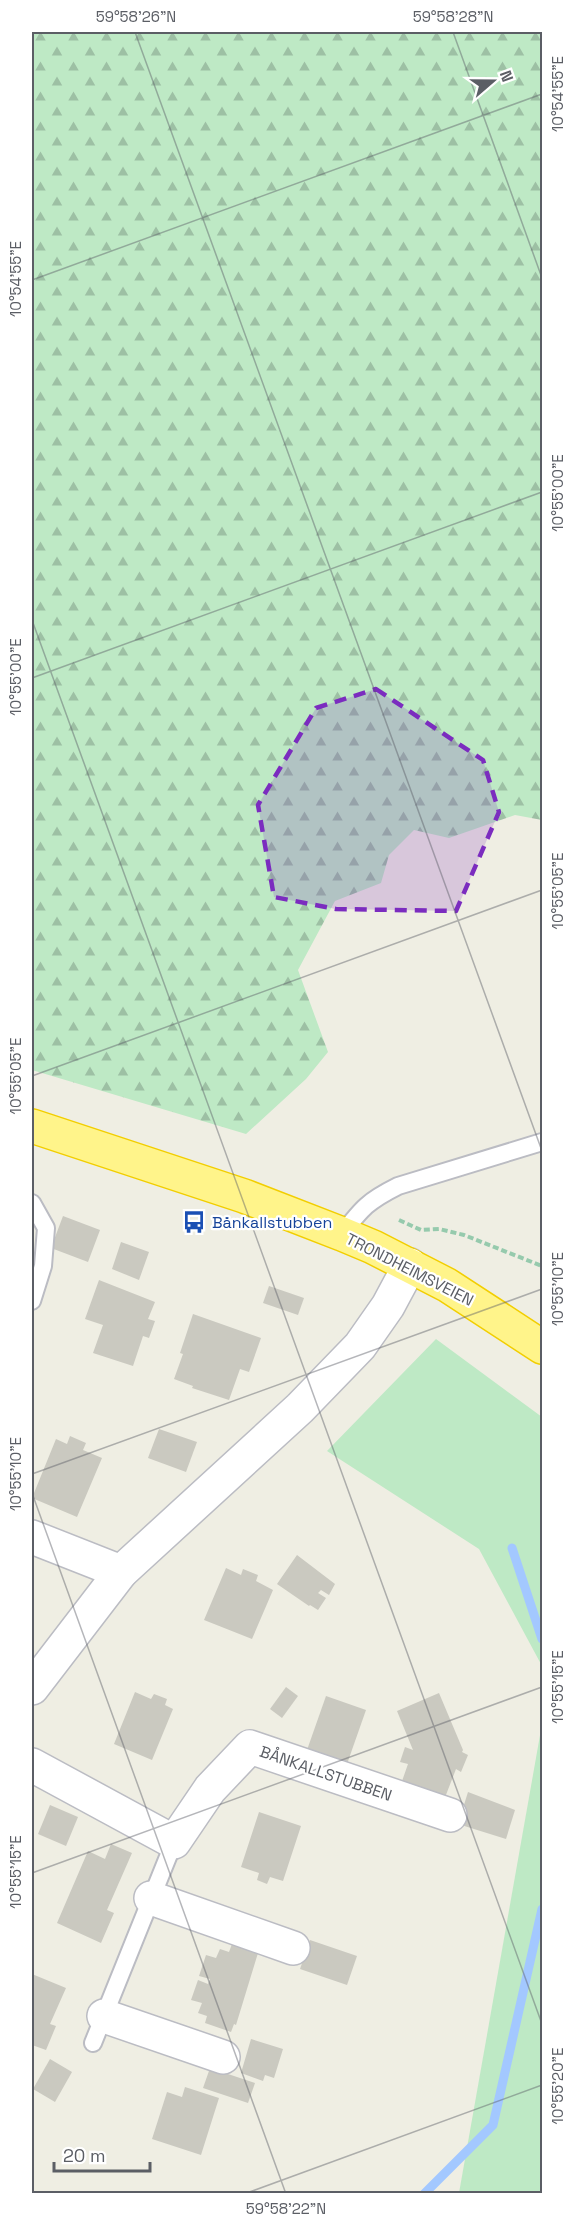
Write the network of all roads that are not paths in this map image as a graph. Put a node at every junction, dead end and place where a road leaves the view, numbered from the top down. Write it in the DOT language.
graph roads {
  1 [pos="32,1126"];
  2 [pos="543,1142"];
  3 [pos="32,1203"];
  4 [pos="342,1234"];
  5 [pos="410,1265"];
  6 [pos="32,1301"];
  7 [pos="543,1347"];
  8 [pos="32,1537"];
  9 [pos="122,1572"];
  10 [pos="32,1688"];
  11 [pos="32,1765"];
  12 [pos="450,1815"];
  13 [pos="174,1842"];
  14 [pos="152,1898"];
  15 [pos="293,1948"];
  16 [pos="98,2030"];
  17 [pos="223,2057"];
  1 -- 4 [label="highway, TRONDHEIMSVEIEN"];
  2 -- 4 [label="lane"];
  3 -- 6 [label="lane"];
  4 -- 5 [label="highway, TRONDHEIMSVEIEN"];
  5 -- 7 [label="highway, TRONDHEIMSVEIEN"];
  5 -- 9 [label="street"];
  8 -- 9 [label="street"];
  9 -- 10 [label="street"];
  11 -- 13 [label="street"];
  12 -- 13 [label="street, BÅNKALLSTUBBEN"];
  13 -- 14 [label="lane, BÅNKALLSTUBBEN"];
  14 -- 15 [label="street"];
  14 -- 16 [label="lane, BÅNKALLSTUBBEN"];
  16 -- 17 [label="street, BÅNKALLSTUBBEN"];
}
